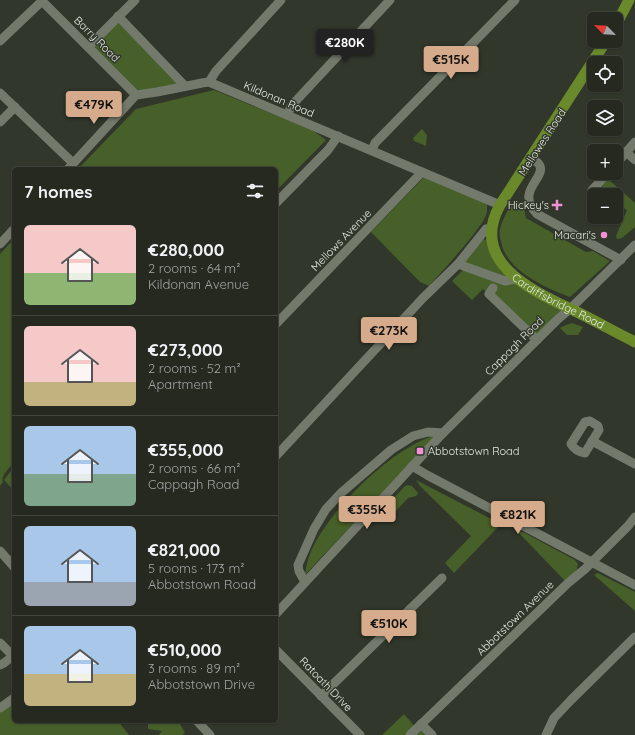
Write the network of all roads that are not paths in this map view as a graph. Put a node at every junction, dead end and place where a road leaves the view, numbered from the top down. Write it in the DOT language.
graph roads {
  1 [pos="41,0"];
  2 [pos="135,0"];
  3 [pos="281,0"];
  4 [pos="390,0"];
  5 [pos="515,0"];
  6 [pos="628,0"];
  7 [pos="622,12"];
  8 [pos="118,16"];
  9 [pos="0,41"];
  10 [pos="88,47"];
  11 [pos="602,48"];
  12 [pos="209,82"];
  13 [pos="185,86"];
  14 [pos="0,93"];
  15 [pos="136,96"];
  16 [pos="15,107"];
  17 [pos="287,115"];
  18 [pos="0,122"];
  19 [pos="338,136"];
  20 [pos="635,142"];
  21 [pos="372,150"];
  22 [pos="626,152"];
  23 [pos="623,156"];
  24 [pos="532,157"];
  25 [pos="635,160"];
  26 [pos="71,166"];
  27 [pos="422,172"];
  28 [pos="601,180"];
  29 [pos="594,188"];
  30 [pos="278,201"];
  31 [pos="500,204"];
  32 [pos="492,228"];
  33 [pos="12,231"];
  34 [pos="0,244"];
  35 [pos="635,245"];
  36 [pos="494,247"];
  37 [pos="621,260"];
  38 [pos="458,264"];
  39 [pos="516,279"];
  40 [pos="493,288"];
  41 [pos="570,309"];
  42 [pos="278,322"];
  43 [pos="537,340"];
  44 [pos="635,342"];
  45 [pos="443,433"];
  46 [pos="592,441"];
  47 [pos="278,454"];
  48 [pos="635,464"];
  49 [pos="412,466"];
  50 [pos="635,517"];
  51 [pos="0,551"];
  52 [pos="591,562"];
  53 [pos="12,565"];
  54 [pos="442,578"];
  55 [pos="306,582"];
  56 [pos="635,585"];
  57 [pos="278,612"];
  58 [pos="635,637"];
  59 [pos="0,643"];
  60 [pos="12,652"];
  61 [pos="278,652"];
  62 [pos="12,654"];
  63 [pos="0,664"];
  64 [pos="321,696"];
  65 [pos="12,699"];
  66 [pos="0,708"];
  67 [pos="199,723"];
  68 [pos="421,724"];
  69 [pos="210,735"];
  70 [pos="360,735"];
  71 [pos="410,735"];
  72 [pos="432,735"];
  73 [pos="546,735"];
  1 -- 9 [label="street"];
  1 -- 10 [label="street, Barry Road"];
  2 -- 8 [label="street"];
  3 -- 12 [label="street"];
  4 -- 17 [label="street"];
  5 -- 21 [label="street"];
  6 -- 7 [label="main road"];
  8 -- 10 [label="street"];
  8 -- 13 [label="street"];
  10 -- 15 [label="street, Barry Road"];
  11 -- 24 [label="main road, Mellowes Road"];
  12 -- 13 [label="street"];
  12 -- 17 [label="street, Kildonan Road"];
  13 -- 15 [label="street"];
  14 -- 16 [label="street"];
  15 -- 26 [label="street"];
  16 -- 18 [label="street"];
  16 -- 26 [label="street"];
  17 -- 19 [label="street, Kildonan Road"];
  19 -- 21 [label="street, Kildonan Road"];
  19 -- 30 [label="street"];
  20 -- 22 [label="street"];
  21 -- 27 [label="street, Kildonan Road"];
  22 -- 23 [label="street"];
  22 -- 25 [label="street"];
  24 -- 31 [label="main road, Mellowes Road"];
  24 -- 37 [label="street"];
  27 -- 31 [label="street, Kildonan Road"];
  27 -- 42 [label="street, Mellows Avenue"];
  28 -- 29 [label="street"];
  31 -- 32 [label="main road, Mellowes Road"];
  32 -- 36 [label="main road, Mellowes Road"];
  32 -- 38 [label="street"];
  33 -- 34 [label="street"];
  35 -- 37 [label="street, Cappagh Road"];
  36 -- 39 [label="main road, Cardiffsbridge Road"];
  37 -- 41 [label="street, Cappagh Road"];
  38 -- 39 [label="street"];
  38 -- 47 [label="street"];
  39 -- 41 [label="main road, Cardiffsbridge Road"];
  40 -- 43 [label="street"];
  41 -- 43 [label="street, Cappagh Road"];
  41 -- 44 [label="main road, Cardiffsbridge Road"];
  43 -- 45 [label="street, Cappagh Road"];
  45 -- 49 [label="street, Cappagh Road"];
  45 -- 55 [label="street"];
  46 -- 48 [label="street"];
  49 -- 52 [label="street"];
  49 -- 55 [label="street, Cappagh Road"];
  50 -- 52 [label="street, Abbotstown Avenue"];
  51 -- 53 [label="street"];
  52 -- 56 [label="street"];
  52 -- 68 [label="street, Abbotstown Avenue"];
  54 -- 64 [label="street"];
  55 -- 57 [label="street, Cappagh Road"];
  58 -- 73 [label="street"];
  59 -- 60 [label="street"];
  61 -- 64 [label="street, Ratoath Drive"];
  62 -- 63 [label="street"];
  64 -- 70 [label="street, Ratoath Drive"];
  65 -- 66 [label="street"];
  67 -- 69 [label="street"];
  68 -- 71 [label="street, Abbotstown Avenue"];
  68 -- 72 [label="street"];
}
